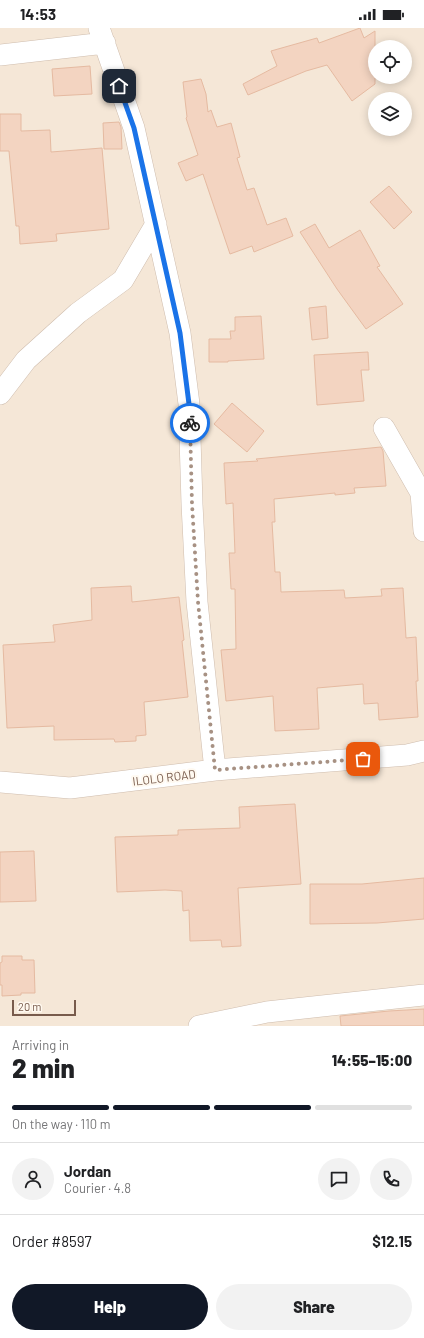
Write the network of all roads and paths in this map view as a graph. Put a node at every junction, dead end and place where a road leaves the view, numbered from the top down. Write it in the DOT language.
graph roads {
  1 [pos="102,36"];
  2 [pos="0,55"];
  3 [pos="156,224"];
  4 [pos="0,394"];
  5 [pos="384,428"];
  6 [pos="424,531"];
  7 [pos="424,751"];
  8 [pos="215,770"];
  9 [pos="0,782"];
  10 [pos="424,995"];
  11 [pos="199,1026"];
  1 -- 2 [label="street"];
  1 -- 3 [label="street"];
  3 -- 4 [label="street"];
  3 -- 8 [label="street"];
  5 -- 6 [label="street"];
  7 -- 8 [label="street, ILOLO ROAD"];
  8 -- 9 [label="street, ILOLO ROAD"];
  10 -- 11 [label="street"];
}
